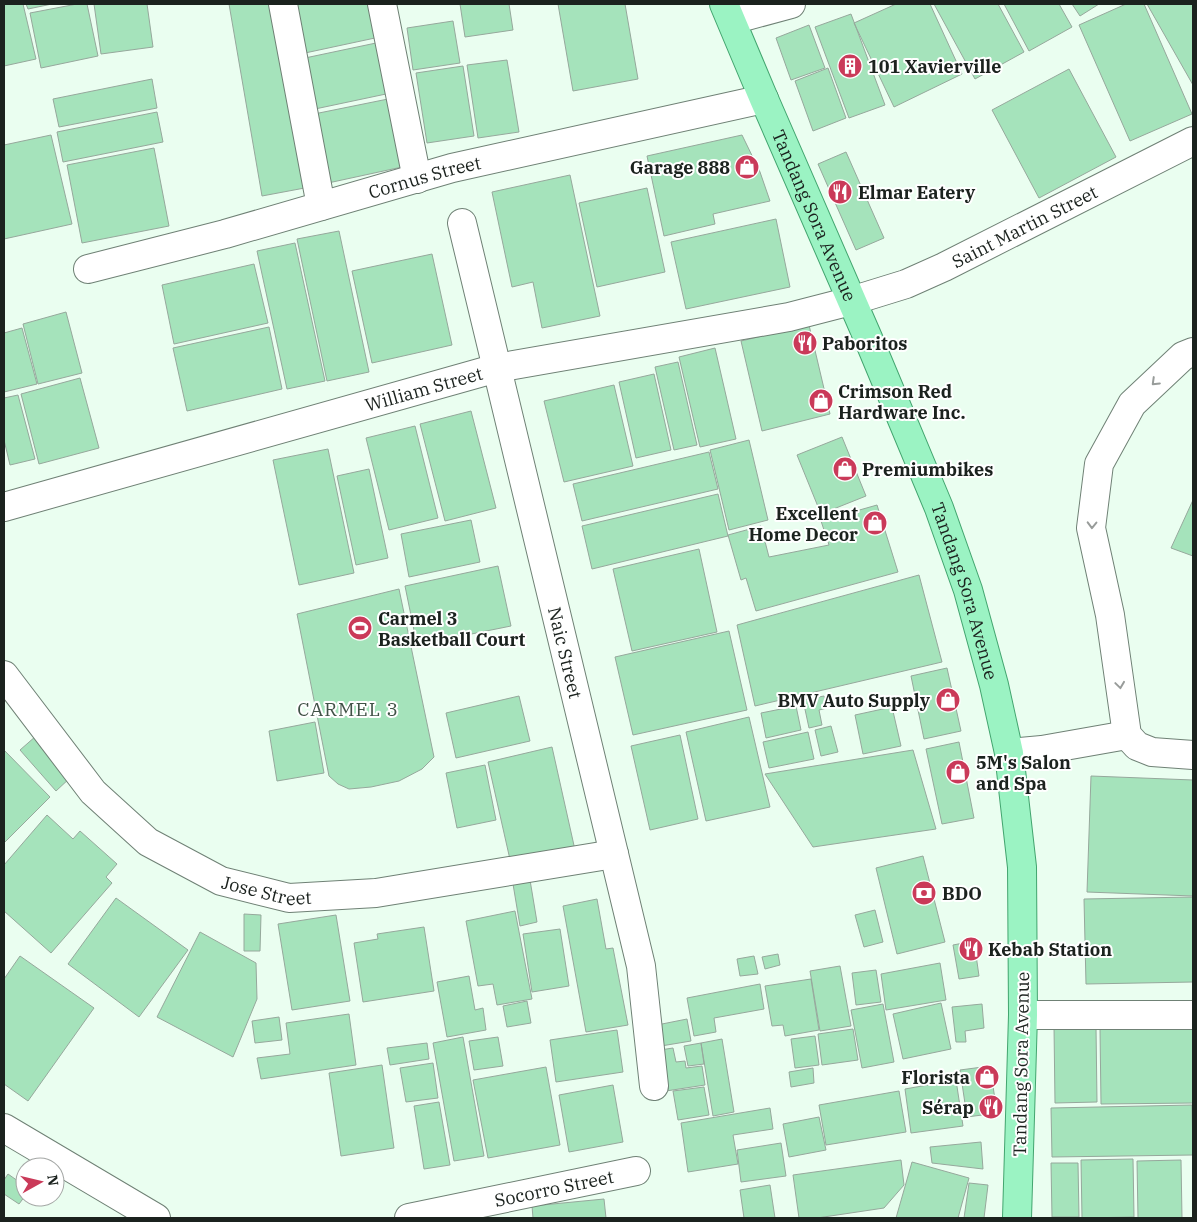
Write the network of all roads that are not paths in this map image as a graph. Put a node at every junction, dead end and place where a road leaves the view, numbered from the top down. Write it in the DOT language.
graph roads {
  1 [pos="283,4"];
  2 [pos="382,4"];
  3 [pos="791,4"];
  4 [pos="728,12"];
  5 [pos="764,100"];
  6 [pos="1193,141"];
  7 [pos="416,179"];
  8 [pos="321,206"];
  9 [pos="462,223"];
  10 [pos="88,269"];
  11 [pos="852,301"];
  12 [pos="1193,352"];
  13 [pos="496,368"];
  14 [pos="4,507"];
  15 [pos="4,675"];
  16 [pos="1127,736"];
  17 [pos="1009,753"];
  18 [pos="1193,755"];
  19 [pos="614,854"];
  20 [pos="1193,1014"];
  21 [pos="1023,1015"];
  22 [pos="654,1086"];
  23 [pos="4,1128"];
  24 [pos="636,1171"];
  25 [pos="441,1215"];
  26 [pos="156,1218"];
  27 [pos="409,1218"];
  28 [pos="1017,1218"];
  1 -- 8 [label="street"];
  2 -- 7 [label="street"];
  3 -- 4 [label="street"];
  4 -- 5 [label="main road, Tandang Sora Avenue"];
  5 -- 7 [label="street, Cornus Street"];
  5 -- 11 [label="main road, Tandang Sora Avenue"];
  6 -- 11 [label="street, Saint Martin Street"];
  7 -- 8 [label="street, Cornus Street"];
  8 -- 10 [label="street, Cornus Street"];
  9 -- 13 [label="street, Naic Street"];
  11 -- 13 [label="street, William Street"];
  11 -- 17 [label="main road, Tandang Sora Avenue"];
  12 -- 16 [label="street, one-way"];
  13 -- 14 [label="street, William Street"];
  13 -- 19 [label="street, Naic Street"];
  15 -- 19 [label="street, Jose Street"];
  16 -- 17 [label="street"];
  16 -- 18 [label="street"];
  17 -- 21 [label="main road, Tandang Sora Avenue"];
  19 -- 22 [label="street, Naic Street"];
  20 -- 21 [label="street"];
  21 -- 28 [label="main road, Tandang Sora Avenue"];
  23 -- 26 [label="street"];
  24 -- 25 [label="street, Socorro Street"];
  25 -- 27 [label="street, Socorro Street"];
}
